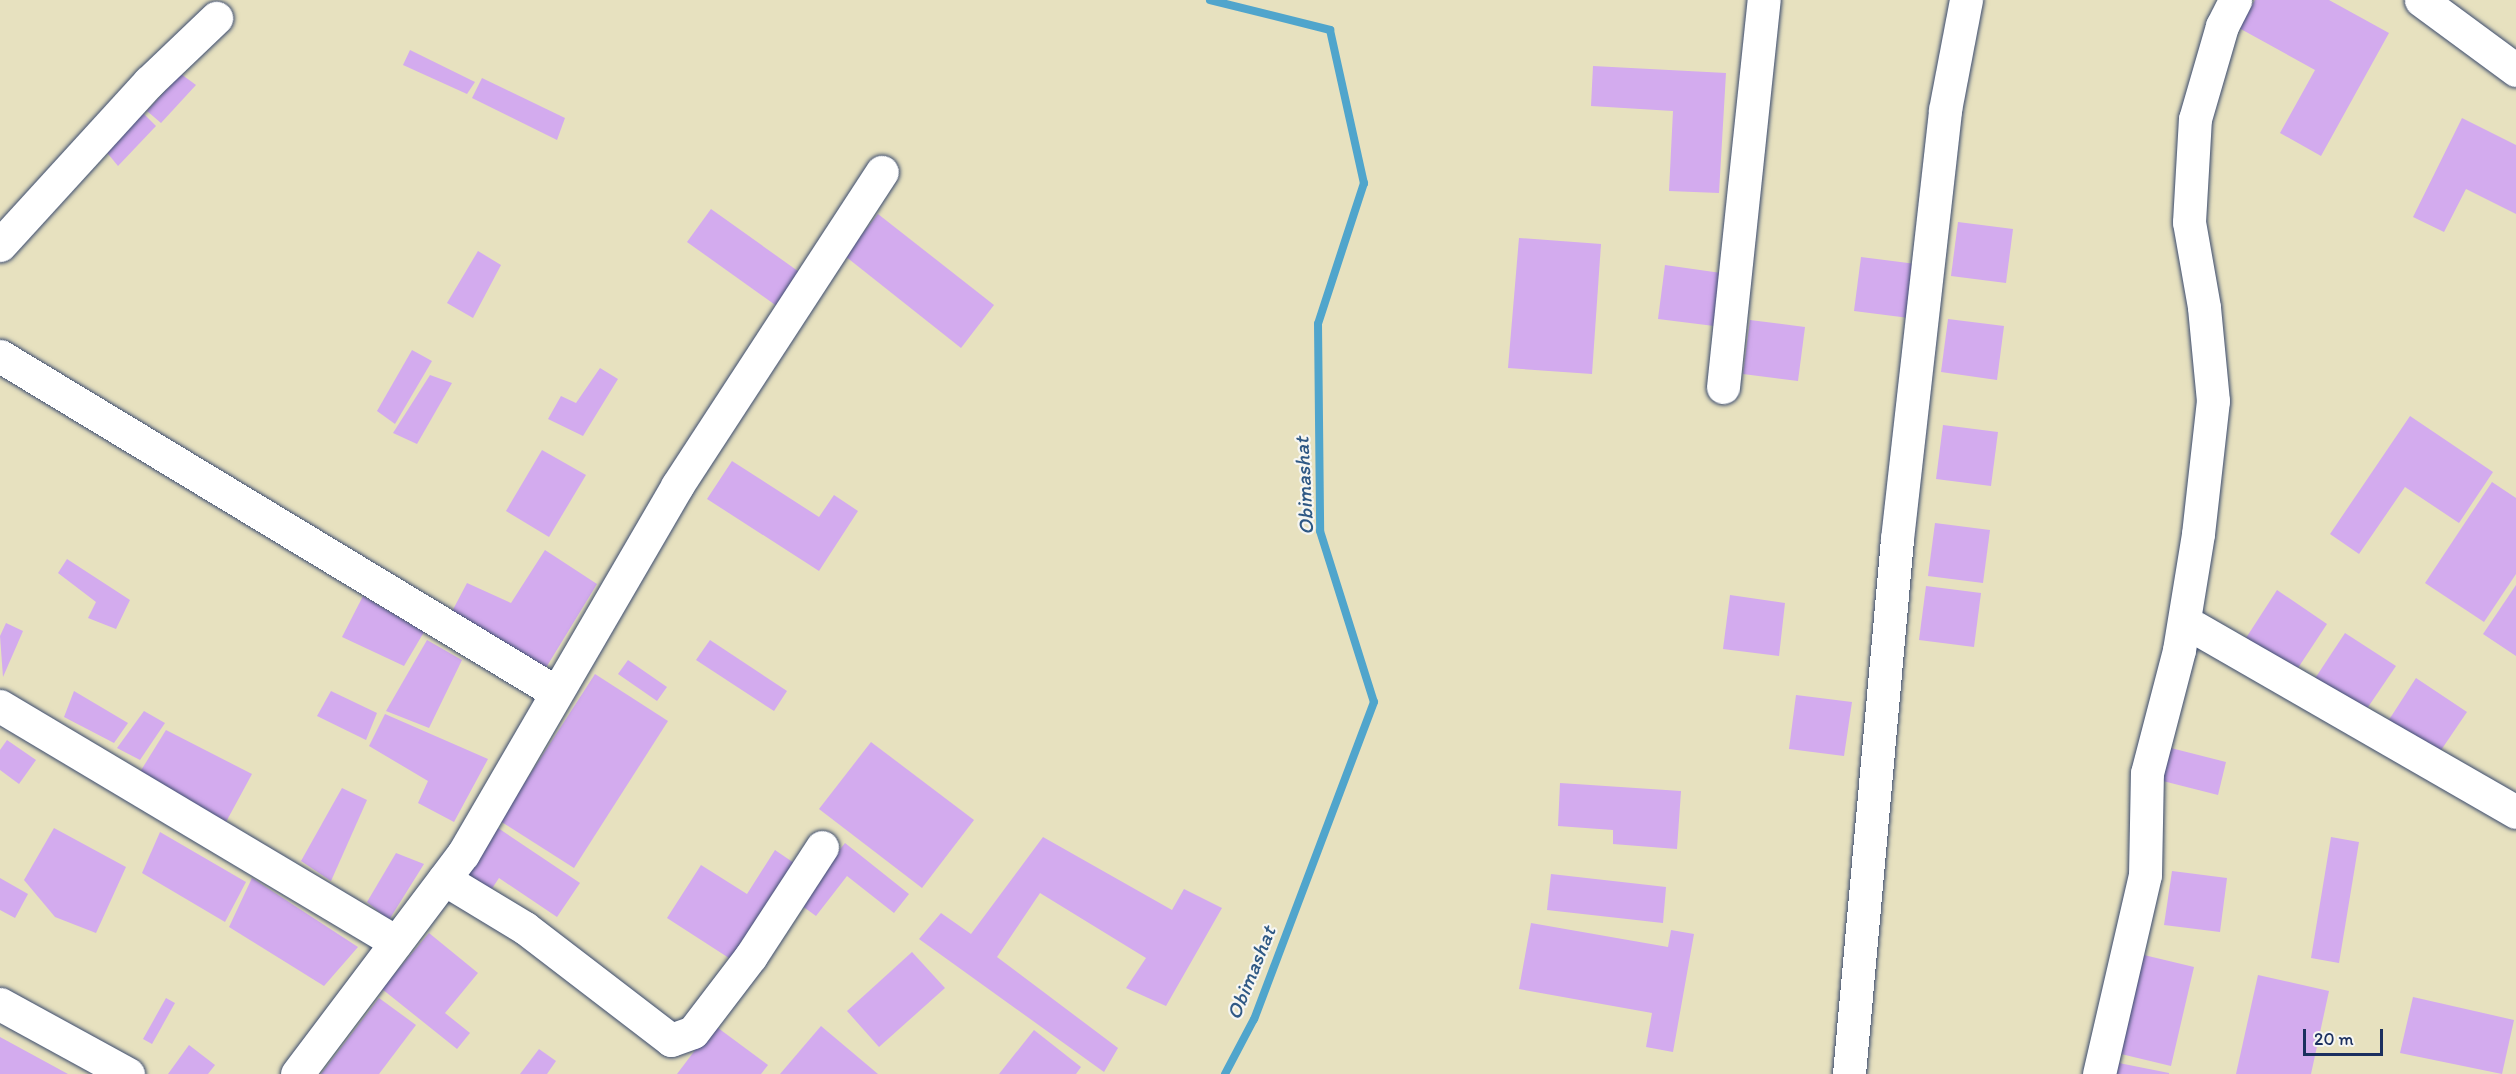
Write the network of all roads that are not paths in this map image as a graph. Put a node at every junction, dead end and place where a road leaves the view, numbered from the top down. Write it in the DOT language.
graph roads {
  1 [pos="1764,0"];
  2 [pos="1966,0"];
  3 [pos="2235,0"];
  4 [pos="2421,0"];
  5 [pos="216,18"];
  6 [pos="2516,70"];
  7 [pos="882,172"];
  8 [pos="0,245"];
  9 [pos="0,356"];
  10 [pos="1723,387"];
  11 [pos="2196,628"];
  12 [pos="555,691"];
  13 [pos="0,706"];
  14 [pos="2516,812"];
  15 [pos="822,847"];
  16 [pos="444,879"];
  17 [pos="396,942"];
  18 [pos="0,1004"];
  19 [pos="128,1074"];
  20 [pos="297,1074"];
  21 [pos="1849,1074"];
  22 [pos="2098,1074"];
  1 -- 10 [label="street"];
  2 -- 21 [label="street"];
  3 -- 22 [label="street"];
  4 -- 6 [label="street"];
  5 -- 8 [label="street"];
  7 -- 12 [label="street"];
  9 -- 12 [label="street"];
  11 -- 14 [label="street"];
  12 -- 16 [label="street"];
  13 -- 17 [label="street"];
  15 -- 16 [label="street"];
  16 -- 17 [label="street"];
  17 -- 20 [label="street"];
  18 -- 19 [label="street"];
}
